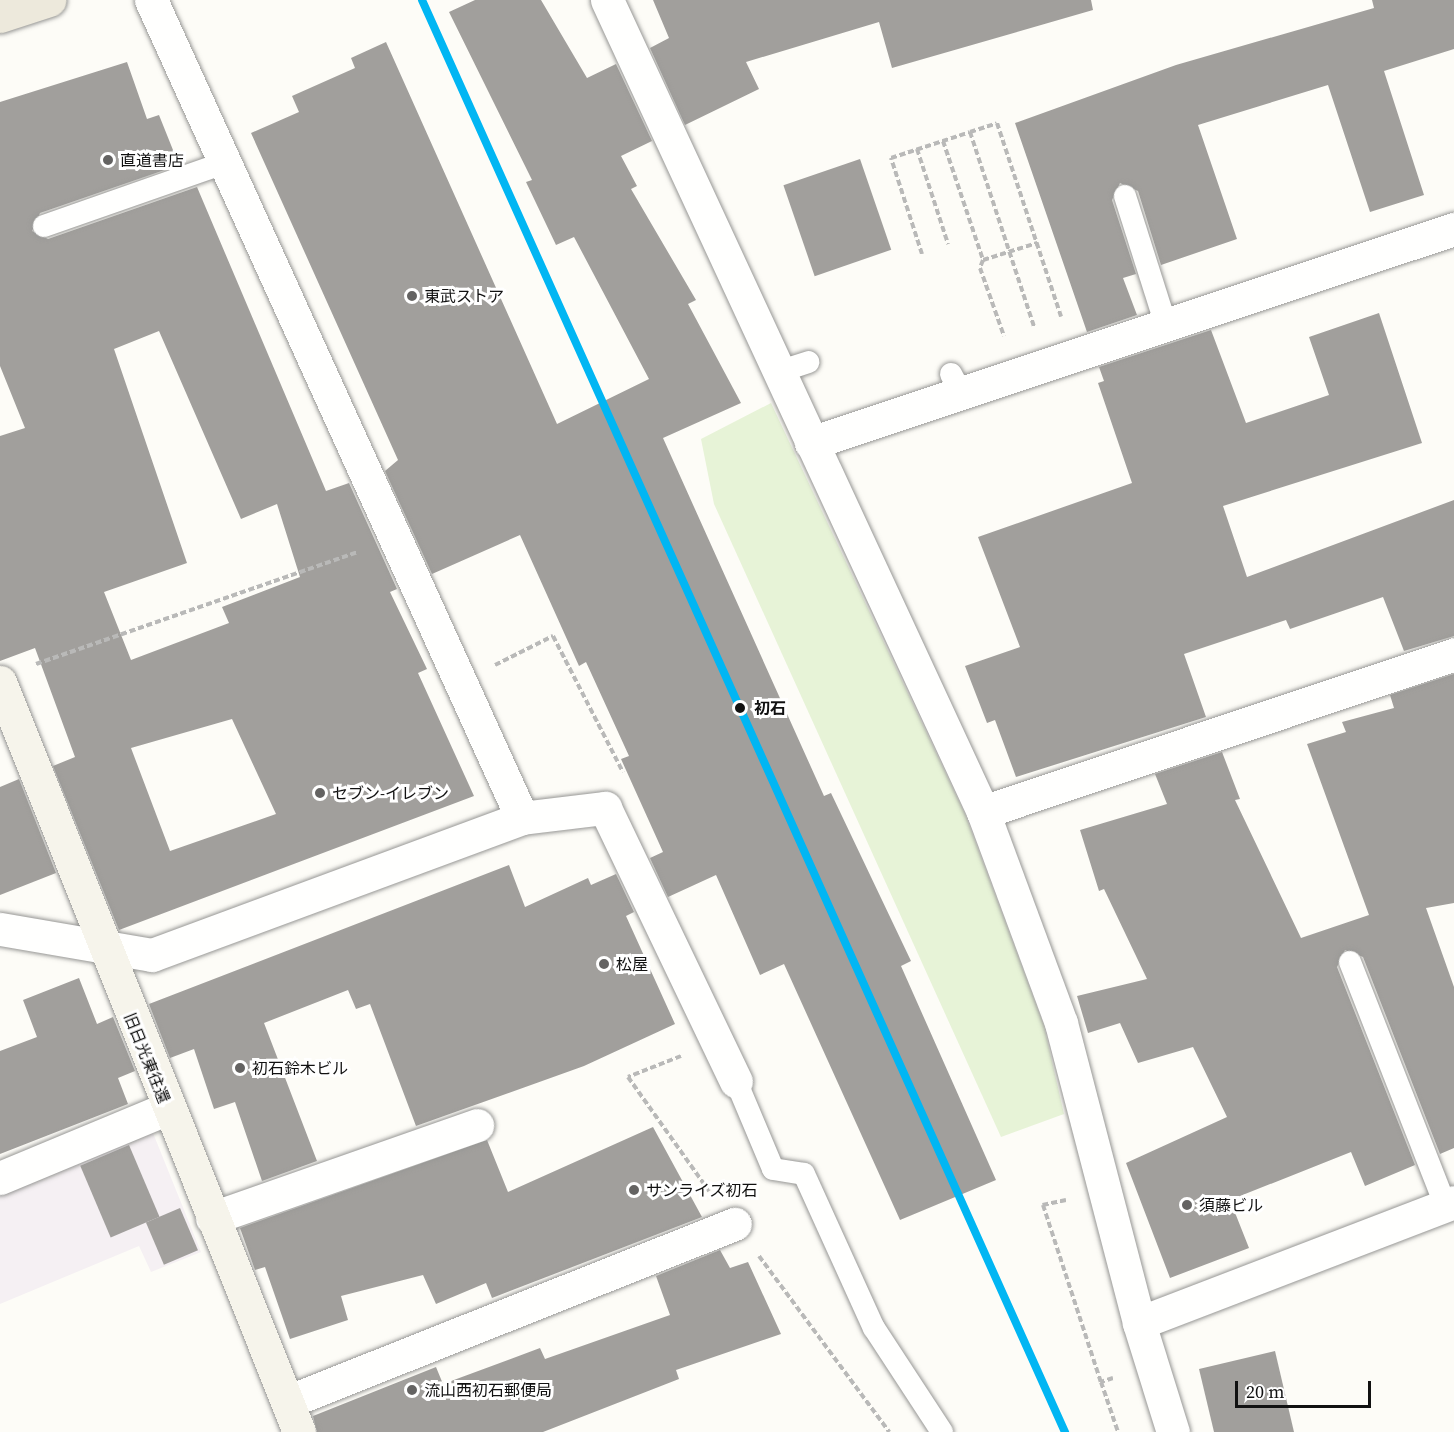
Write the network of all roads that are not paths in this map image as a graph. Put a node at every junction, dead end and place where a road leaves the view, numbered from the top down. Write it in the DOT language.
graph roads {
  1 [pos="50,0"];
  2 [pos="151,0"];
  3 [pos="608,0"];
  4 [pos="2,10"];
  5 [pos="227,162"];
  6 [pos="1125,196"];
  7 [pos="44,226"];
  8 [pos="1454,229"];
  9 [pos="1165,322"];
  10 [pos="811,443"];
  11 [pos="1454,654"];
  12 [pos="0,682"];
  13 [pos="982,812"];
  14 [pos="522,818"];
  15 [pos="0,929"];
  16 [pos="102,948"];
  17 [pos="1350,962"];
  18 [pos="736,1082"];
  19 [pos="168,1108"];
  20 [pos="477,1125"];
  21 [pos="0,1178"];
  22 [pos="1449,1204"];
  23 [pos="212,1218"];
  24 [pos="735,1224"];
  25 [pos="1139,1323"];
  26 [pos="287,1402"];
  27 [pos="299,1432"];
  28 [pos="942,1432"];
  29 [pos="1173,1432"];
  1 -- 4 [label="main road"];
  2 -- 5 [label="street"];
  3 -- 10 [label="street"];
  5 -- 7 [label="lane"];
  5 -- 14 [label="street"];
  6 -- 9 [label="lane"];
  8 -- 9 [label="street"];
  9 -- 10 [label="street"];
  10 -- 13 [label="street"];
  11 -- 13 [label="street"];
  12 -- 16 [label="street, 旧日光東往還"];
  13 -- 25 [label="street"];
  14 -- 16 [label="street"];
  14 -- 18 [label="street"];
  15 -- 16 [label="street"];
  16 -- 19 [label="street, 旧日光東往還"];
  17 -- 22 [label="lane"];
  18 -- 28 [label="lane"];
  19 -- 21 [label="street"];
  19 -- 23 [label="street, 旧日光東往還"];
  20 -- 23 [label="street"];
  22 -- 25 [label="street"];
  23 -- 26 [label="street, 旧日光東往還"];
  24 -- 26 [label="street"];
  25 -- 29 [label="street"];
  26 -- 27 [label="street, 旧日光東往還"];
}
